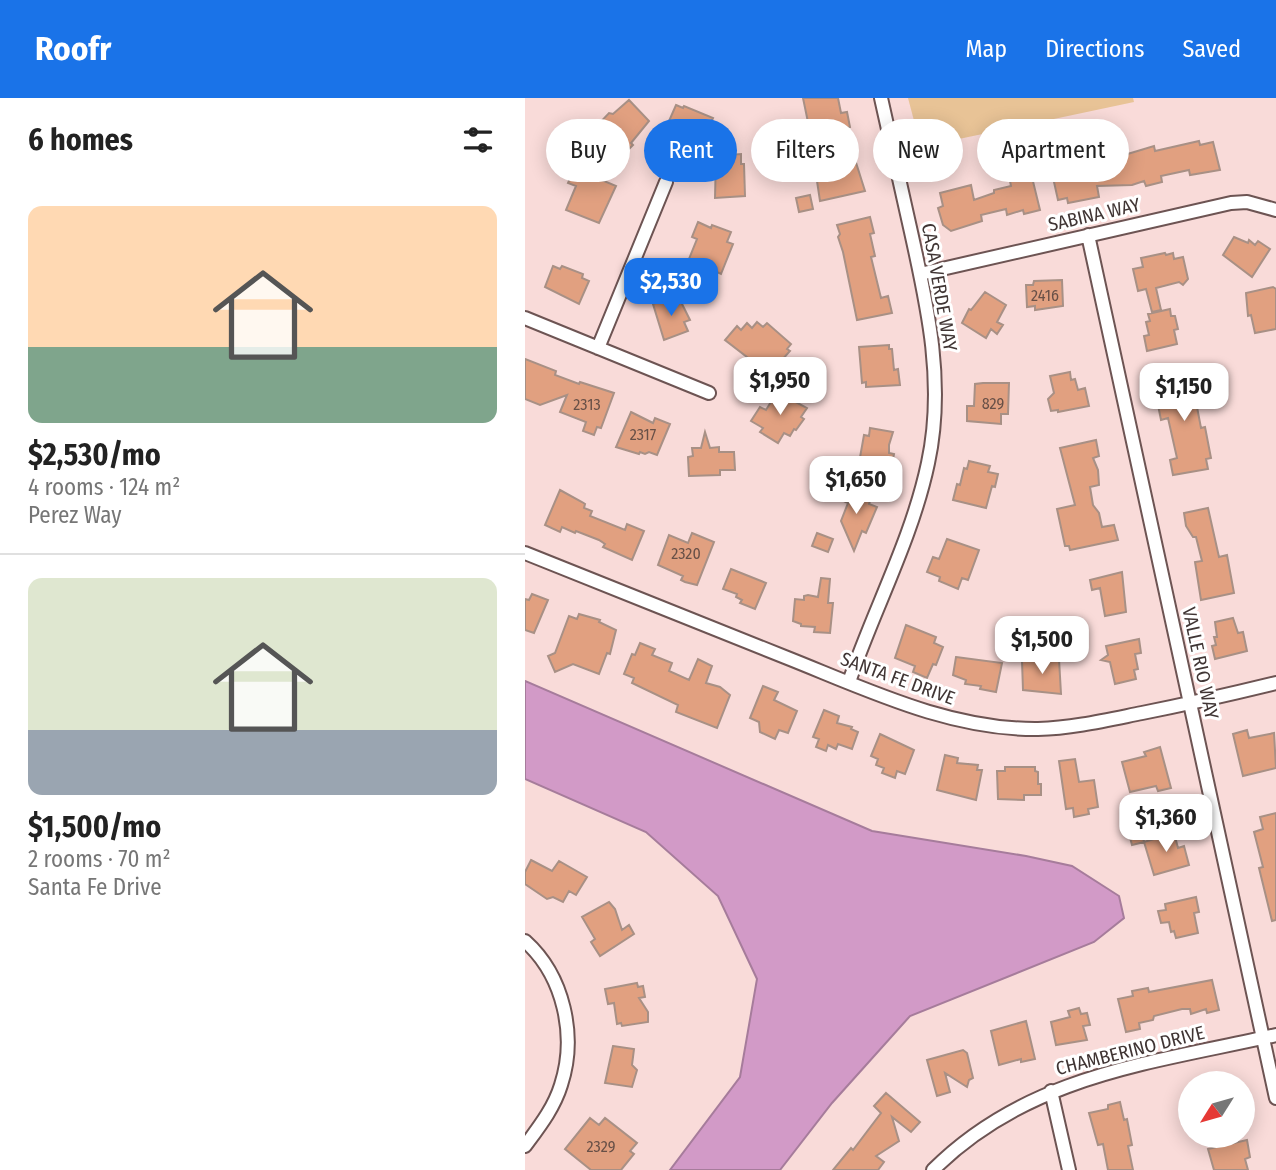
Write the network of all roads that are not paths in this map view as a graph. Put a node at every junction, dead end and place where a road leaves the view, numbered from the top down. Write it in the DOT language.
graph roads {
  1 [pos="881,98"];
  2 [pos="666,182"];
  3 [pos="1276,210"];
  4 [pos="1088,236"];
  5 [pos="920,274"];
  6 [pos="525,318"];
  7 [pos="598,348"];
  8 [pos="709,393"];
  9 [pos="525,553"];
  10 [pos="849,682"];
  11 [pos="1276,683"];
  12 [pos="1191,703"];
  13 [pos="525,941"];
  14 [pos="1269,1036"];
  15 [pos="1051,1091"];
  16 [pos="1276,1098"];
  17 [pos="525,1146"];
  18 [pos="933,1170"];
  19 [pos="1069,1170"];
  1 -- 5 [label="street, CASA VERDE WAY"];
  2 -- 7 [label="street"];
  3 -- 4 [label="street, SABINA WAY"];
  4 -- 5 [label="street, SABINA WAY"];
  4 -- 12 [label="street, VALLE RIO WAY"];
  5 -- 10 [label="street, CASA VERDE WAY"];
  6 -- 7 [label="street"];
  7 -- 8 [label="street"];
  9 -- 10 [label="street, SANTA FE DRIVE"];
  10 -- 12 [label="street, SANTA FE DRIVE"];
  11 -- 12 [label="street, SANTA FE DRIVE"];
  12 -- 14 [label="street, VALLE RIO WAY"];
  13 -- 17 [label="street"];
  14 -- 15 [label="street, CHAMBERINO DRIVE"];
  14 -- 16 [label="street, VALLE RIO WAY"];
  15 -- 18 [label="street, CHAMBERINO DRIVE"];
  15 -- 19 [label="street"];
}
